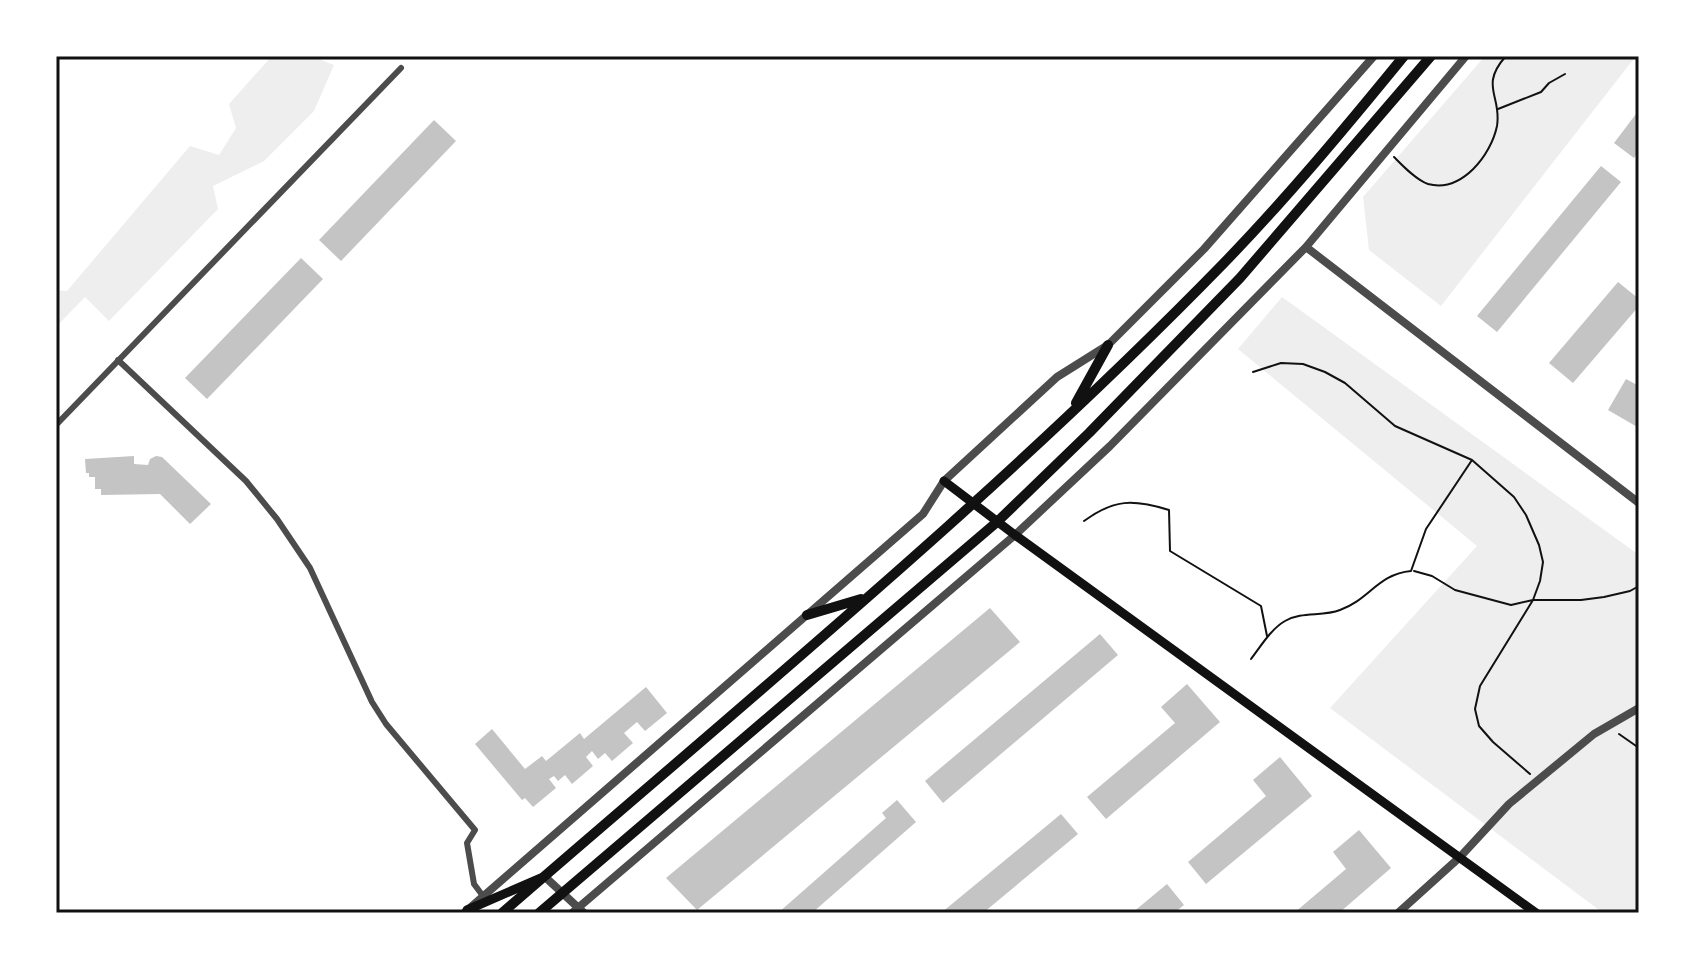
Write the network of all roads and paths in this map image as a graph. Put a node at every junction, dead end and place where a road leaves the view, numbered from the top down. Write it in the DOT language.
graph roads {
  1 [pos="1374,56"];
  2 [pos="1404,56"];
  3 [pos="1431,56"];
  4 [pos="1466,56"];
  5 [pos="1506,56"];
  6 [pos="401,68"];
  7 [pos="1565,74"];
  8 [pos="1497,110"];
  9 [pos="1387,151"];
  10 [pos="1306,247"];
  11 [pos="1108,345"];
  12 [pos="118,360"];
  13 [pos="1253,372"];
  14 [pos="1070,415"];
  15 [pos="56,425"];
  16 [pos="1472,460"];
  17 [pos="944,481"];
  18 [pos="1639,503"];
  19 [pos="974,504"];
  20 [pos="1084,521"];
  21 [pos="997,522"];
  22 [pos="1015,535"];
  23 [pos="1411,571"];
  24 [pos="1639,586"];
  25 [pos="867,597"];
  26 [pos="1533,600"];
  27 [pos="807,615"];
  28 [pos="1267,637"];
  29 [pos="1251,659"];
  30 [pos="1639,708"];
  31 [pos="1610,725"];
  32 [pos="1639,748"];
  33 [pos="1537,781"];
  34 [pos="1460,857"];
  35 [pos="544,876"];
  36 [pos="562,893"];
  37 [pos="483,896"];
  38 [pos="578,911"];
  39 [pos="465,912"];
  40 [pos="502,913"];
  41 [pos="539,913"];
  42 [pos="1398,913"];
  43 [pos="1536,913"];
  1 -- 11 [label="street"];
  2 -- 14 [label="main road"];
  3 -- 21 [label="main road"];
  4 -- 9 [label="street"];
  5 -- 8 [label="path"];
  6 -- 12 [label="street"];
  7 -- 8 [label="path"];
  8 -- 9 [label="path"];
  9 -- 10 [label="street"];
  10 -- 18 [label="street"];
  10 -- 22 [label="street"];
  11 -- 14 [label="main road"];
  11 -- 17 [label="street"];
  12 -- 15 [label="street"];
  12 -- 37 [label="street"];
  13 -- 16 [label="path"];
  14 -- 19 [label="main road"];
  16 -- 23 [label="path"];
  16 -- 26 [label="path"];
  17 -- 19 [label="main road"];
  17 -- 27 [label="street"];
  19 -- 21 [label="main road"];
  19 -- 25 [label="main road"];
  20 -- 28 [label="path"];
  21 -- 22 [label="main road"];
  21 -- 36 [label="main road"];
  22 -- 34 [label="main road"];
  22 -- 38 [label="street"];
  23 -- 26 [label="path"];
  23 -- 28 [label="path"];
  24 -- 26 [label="path"];
  25 -- 27 [label="main road"];
  25 -- 35 [label="main road"];
  26 -- 33 [label="path"];
  27 -- 37 [label="street"];
  28 -- 29 [label="path"];
  30 -- 31 [label="street"];
  31 -- 32 [label="path"];
  31 -- 33 [label="street"];
  33 -- 34 [label="street"];
  34 -- 42 [label="street"];
  34 -- 43 [label="main road"];
  35 -- 36 [label="street"];
  35 -- 39 [label="main road"];
  35 -- 40 [label="main road"];
  36 -- 38 [label="street"];
  36 -- 41 [label="main road"];
  37 -- 39 [label="street"];
}
